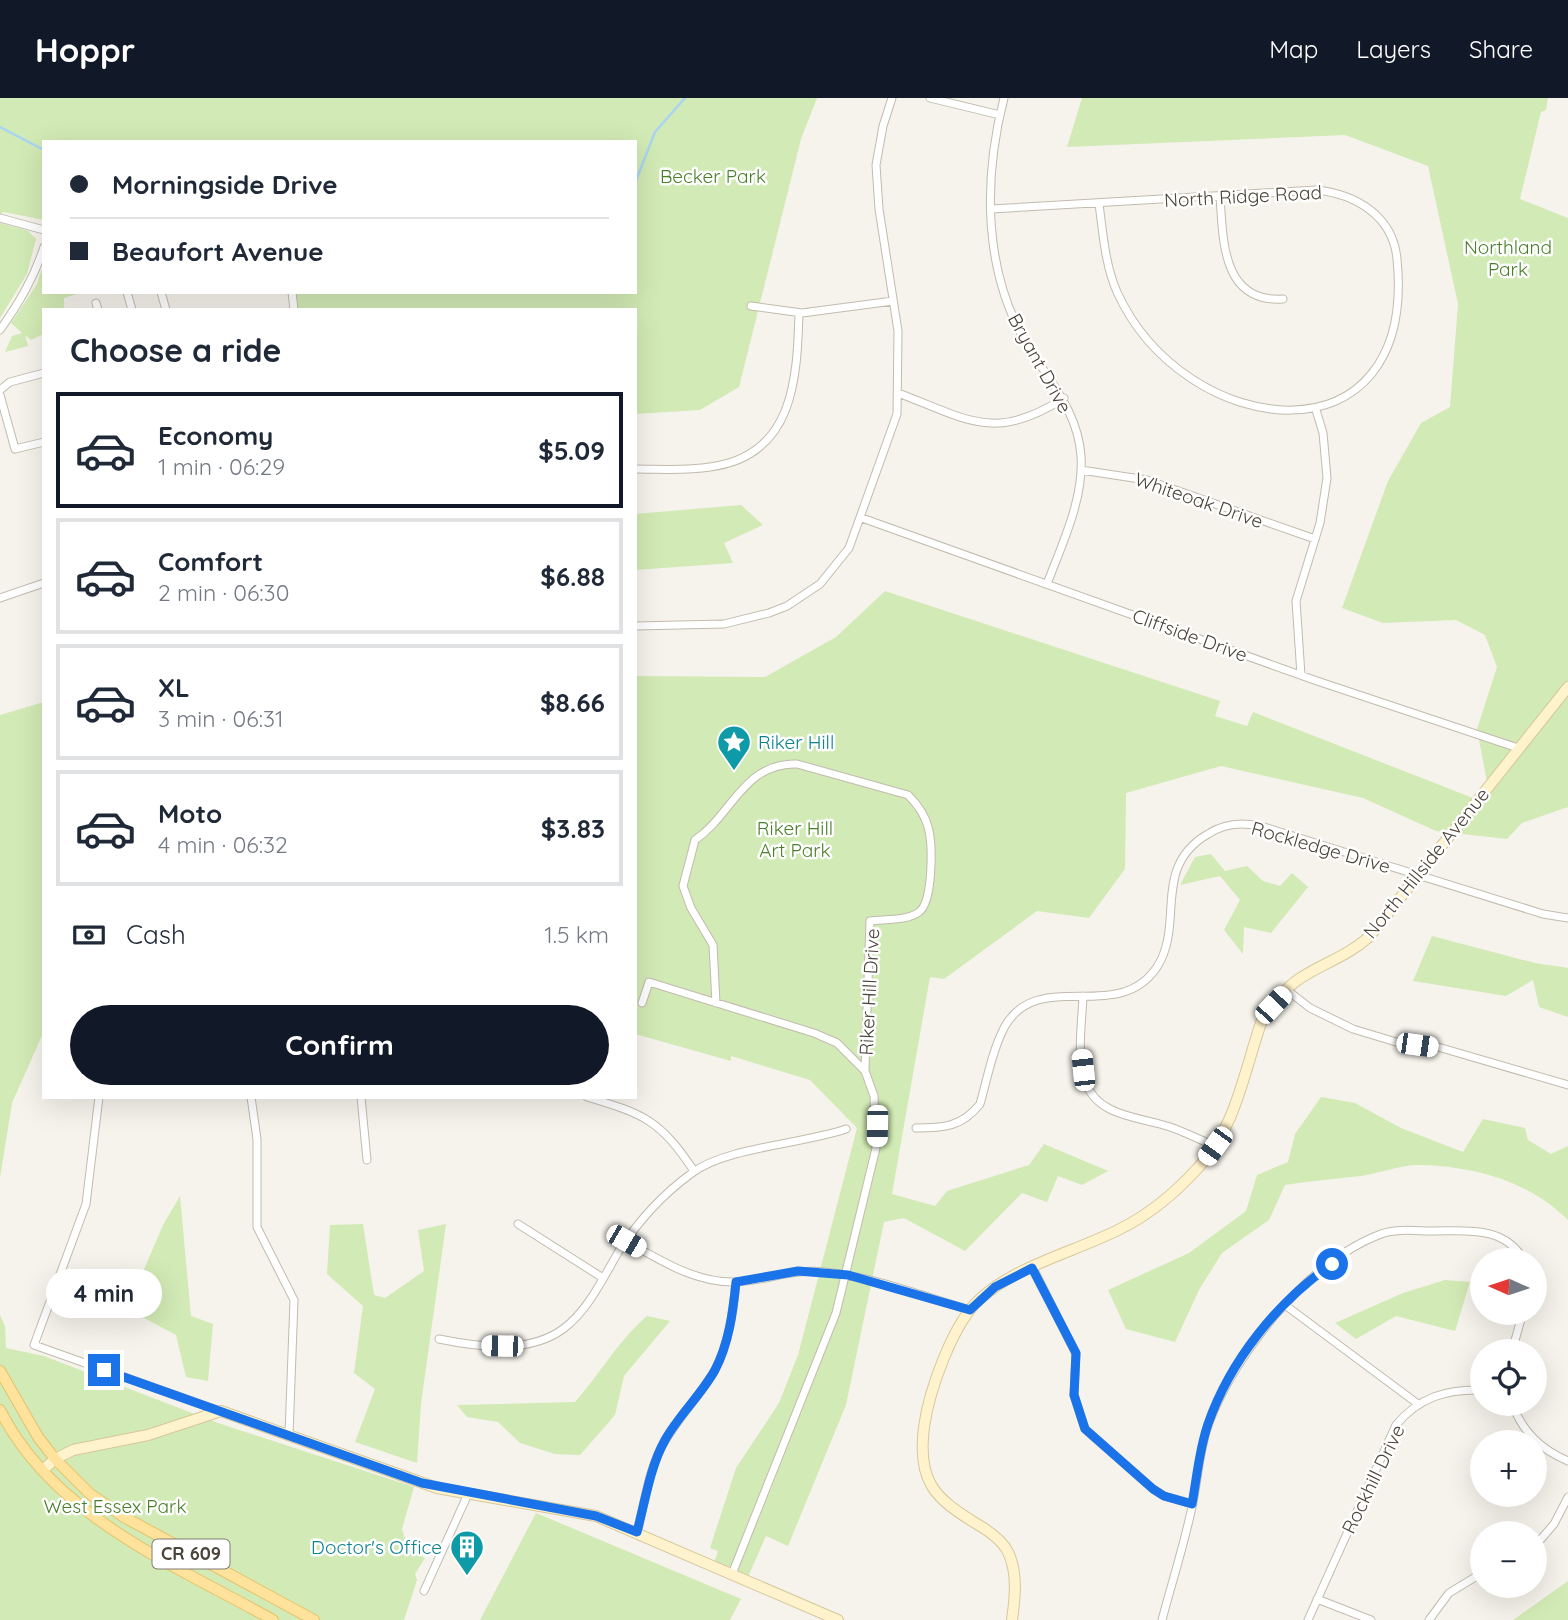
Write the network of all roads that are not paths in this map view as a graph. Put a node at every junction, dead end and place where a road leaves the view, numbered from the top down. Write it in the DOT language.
graph roads {
  1 [pos="892,98"];
  2 [pos="930,98"];
  3 [pos="1004,98"];
  4 [pos="1000,115"];
  5 [pos="1220,196"];
  6 [pos="1099,204"];
  7 [pos="991,209"];
  8 [pos="0,218"];
  9 [pos="42,229"];
  10 [pos="42,252"];
  11 [pos="1283,299"];
  12 [pos="893,300"];
  13 [pos="751,306"];
  14 [pos="799,313"];
  15 [pos="0,330"];
  16 [pos="42,374"];
  17 [pos="0,392"];
  18 [pos="898,393"];
  19 [pos="1064,398"];
  20 [pos="1316,410"];
  21 [pos="42,442"];
  22 [pos="637,469"];
  23 [pos="1082,470"];
  24 [pos="862,518"];
  25 [pos="1315,539"];
  26 [pos="42,584"];
  27 [pos="1047,584"];
  28 [pos="0,598"];
  29 [pos="637,626"];
  30 [pos="1301,675"];
  31 [pos="1568,687"];
  32 [pos="1518,748"];
  33 [pos="1418,876"];
  34 [pos="1568,918"];
  35 [pos="1287,990"];
  36 [pos="1083,996"];
  37 [pos="642,1003"];
  38 [pos="716,1003"];
  39 [pos="865,1071"];
  40 [pos="1568,1085"];
  41 [pos="99,1099"];
  42 [pos="251,1099"];
  43 [pos="361,1099"];
  44 [pos="593,1099"];
  45 [pos="916,1128"];
  46 [pos="846,1129"];
  47 [pos="1215,1146"];
  48 [pos="367,1160"];
  49 [pos="694,1171"];
  50 [pos="518,1224"];
  51 [pos="626,1241"];
  52 [pos="1514,1248"];
  53 [pos="1032,1268"];
  54 [pos="845,1274"];
  55 [pos="603,1278"];
  56 [pos="736,1282"];
  57 [pos="1285,1305"];
  58 [pos="970,1310"];
  59 [pos="439,1339"];
  60 [pos="0,1371"];
  61 [pos="1470,1391"];
  62 [pos="1418,1404"];
  63 [pos="0,1410"];
  64 [pos="221,1411"];
  65 [pos="1516,1416"];
  66 [pos="289,1434"];
  67 [pos="55,1459"];
  68 [pos="1568,1461"];
  69 [pos="43,1470"];
  70 [pos="468,1494"];
  71 [pos="1568,1497"];
  72 [pos="1192,1504"];
  73 [pos="1547,1531"];
  74 [pos="637,1532"];
  75 [pos="732,1574"];
  76 [pos="1470,1580"];
  77 [pos="424,1591"];
  78 [pos="1317,1599"];
  79 [pos="273,1620"];
  80 [pos="314,1620"];
  81 [pos="838,1620"];
  82 [pos="1012,1620"];
  83 [pos="1162,1620"];
  84 [pos="1308,1620"];
  85 [pos="1371,1620"];
  86 [pos="1429,1620"];
  1 -- 12 [label="street"];
  2 -- 4 [label="street"];
  3 -- 4 [label="street, Bryant Drive"];
  4 -- 7 [label="street, Bryant Drive"];
  5 -- 6 [label="street, North Ridge Road"];
  5 -- 11 [label="street"];
  5 -- 20 [label="street, North Ridge Road"];
  6 -- 7 [label="street, North Ridge Road"];
  6 -- 20 [label="street"];
  7 -- 19 [label="street, Bryant Drive"];
  8 -- 9 [label="street"];
  10 -- 15 [label="street"];
  12 -- 14 [label="street"];
  12 -- 18 [label="street"];
  13 -- 14 [label="street"];
  14 -- 22 [label="street"];
  16 -- 17 [label="street"];
  17 -- 21 [label="street"];
  18 -- 19 [label="street"];
  18 -- 24 [label="street"];
  19 -- 23 [label="street, Bryant Drive"];
  20 -- 25 [label="street"];
  23 -- 25 [label="street, Whiteoak Drive"];
  23 -- 27 [label="street, Bryant Drive"];
  24 -- 27 [label="street, Cliffside Drive"];
  24 -- 29 [label="street"];
  25 -- 30 [label="street"];
  26 -- 28 [label="street"];
  27 -- 30 [label="street, Cliffside Drive"];
  30 -- 32 [label="street, Cliffside Drive"];
  31 -- 32 [label="street, North Hillside Avenue"];
  32 -- 33 [label="street, North Hillside Avenue"];
  33 -- 34 [label="street, Rockledge Drive"];
  33 -- 35 [label="street, North Hillside Avenue"];
  33 -- 36 [label="street, Rockledge Drive"];
  35 -- 40 [label="street"];
  35 -- 47 [label="street, North Hillside Avenue"];
  36 -- 45 [label="street, Rockledge Drive"];
  36 -- 47 [label="street"];
  37 -- 38 [label="street, Riker Hill Drive"];
  38 -- 39 [label="street, Riker Hill Drive"];
  38 -- 39 [label="street, Riker Hill Drive"];
  39 -- 54 [label="street, Riker Hill Drive"];
  41 -- 64 [label="street"];
  42 -- 66 [label="street"];
  43 -- 48 [label="street"];
  44 -- 49 [label="street"];
  46 -- 49 [label="street"];
  47 -- 53 [label="street, North Hillside Avenue"];
  49 -- 51 [label="street"];
  50 -- 55 [label="street"];
  51 -- 55 [label="street"];
  51 -- 56 [label="street"];
  52 -- 57 [label="street"];
  53 -- 58 [label="street, North Hillside Avenue"];
  53 -- 72 [label="street"];
  54 -- 56 [label="street"];
  54 -- 58 [label="street"];
  54 -- 75 [label="street, Riker Hill Drive"];
  55 -- 59 [label="street"];
  56 -- 74 [label="street"];
  57 -- 62 [label="street"];
  57 -- 72 [label="street"];
  58 -- 82 [label="street, North Hillside Avenue"];
  60 -- 67 [label="main road, CR 609"];
  61 -- 62 [label="street, Rockhill Drive"];
  62 -- 78 [label="street, Rockhill Drive"];
  63 -- 69 [label="main road, CR 609"];
  64 -- 66 [label="street"];
  64 -- 67 [label="street"];
  65 -- 68 [label="street"];
  66 -- 70 [label="street"];
  67 -- 69 [label="street"];
  67 -- 80 [label="main road, CR 609"];
  69 -- 79 [label="main road, CR 609"];
  70 -- 74 [label="street"];
  70 -- 77 [label="street"];
  71 -- 73 [label="street"];
  72 -- 83 [label="street"];
  74 -- 75 [label="street"];
  75 -- 81 [label="street"];
  76 -- 86 [label="street"];
  78 -- 84 [label="street, Rockhill Drive"];
  78 -- 85 [label="street"];
}
